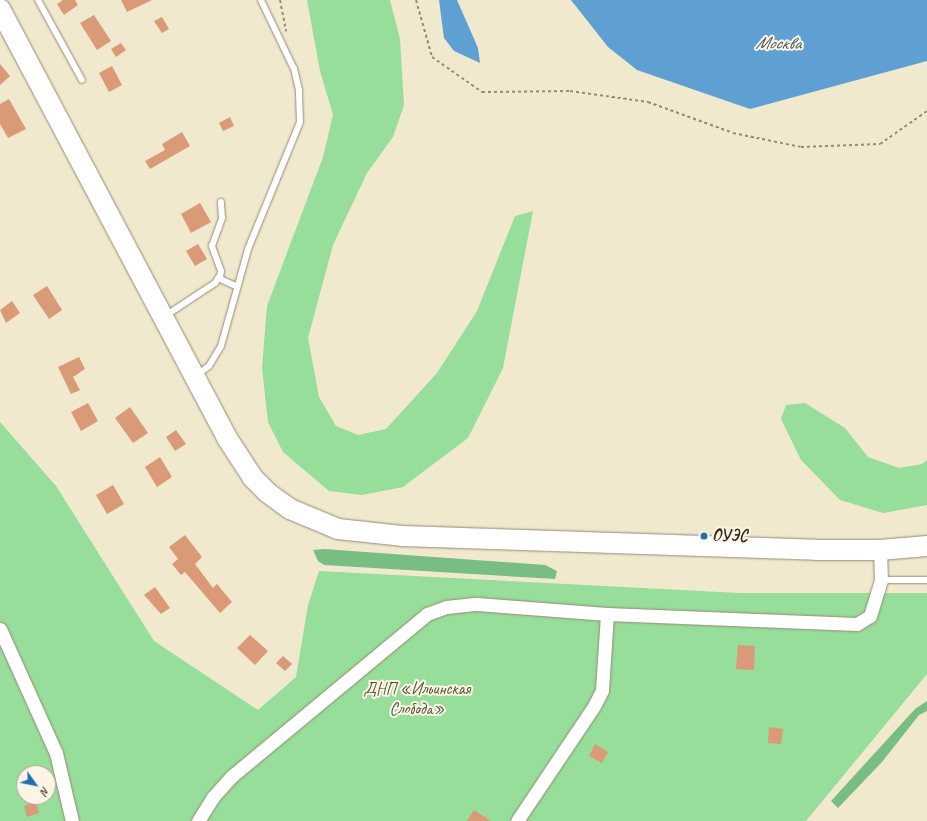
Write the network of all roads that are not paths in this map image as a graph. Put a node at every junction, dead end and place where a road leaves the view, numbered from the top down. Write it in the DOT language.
graph roads {
  1 [pos="38,0"];
  2 [pos="260,0"];
  3 [pos="0,9"];
  4 [pos="82,80"];
  5 [pos="220,202"];
  6 [pos="218,278"];
  7 [pos="236,286"];
  8 [pos="164,316"];
  9 [pos="195,377"];
  10 [pos="927,546"];
  11 [pos="880,550"];
  12 [pos="881,580"];
  13 [pos="927,580"];
  14 [pos="607,614"];
  15 [pos="0,629"];
  16 [pos="72,821"];
  17 [pos="198,821"];
  18 [pos="517,821"];
  1 -- 4 [label="lane"];
  2 -- 7 [label="lane"];
  3 -- 8 [label="main road"];
  5 -- 6 [label="lane"];
  6 -- 7 [label="lane"];
  6 -- 8 [label="lane"];
  7 -- 9 [label="lane"];
  8 -- 9 [label="main road"];
  9 -- 11 [label="main road"];
  10 -- 11 [label="main road"];
  11 -- 12 [label="street"];
  12 -- 13 [label="lane"];
  12 -- 14 [label="street"];
  14 -- 17 [label="street"];
  14 -- 18 [label="street"];
  15 -- 16 [label="street"];
}
